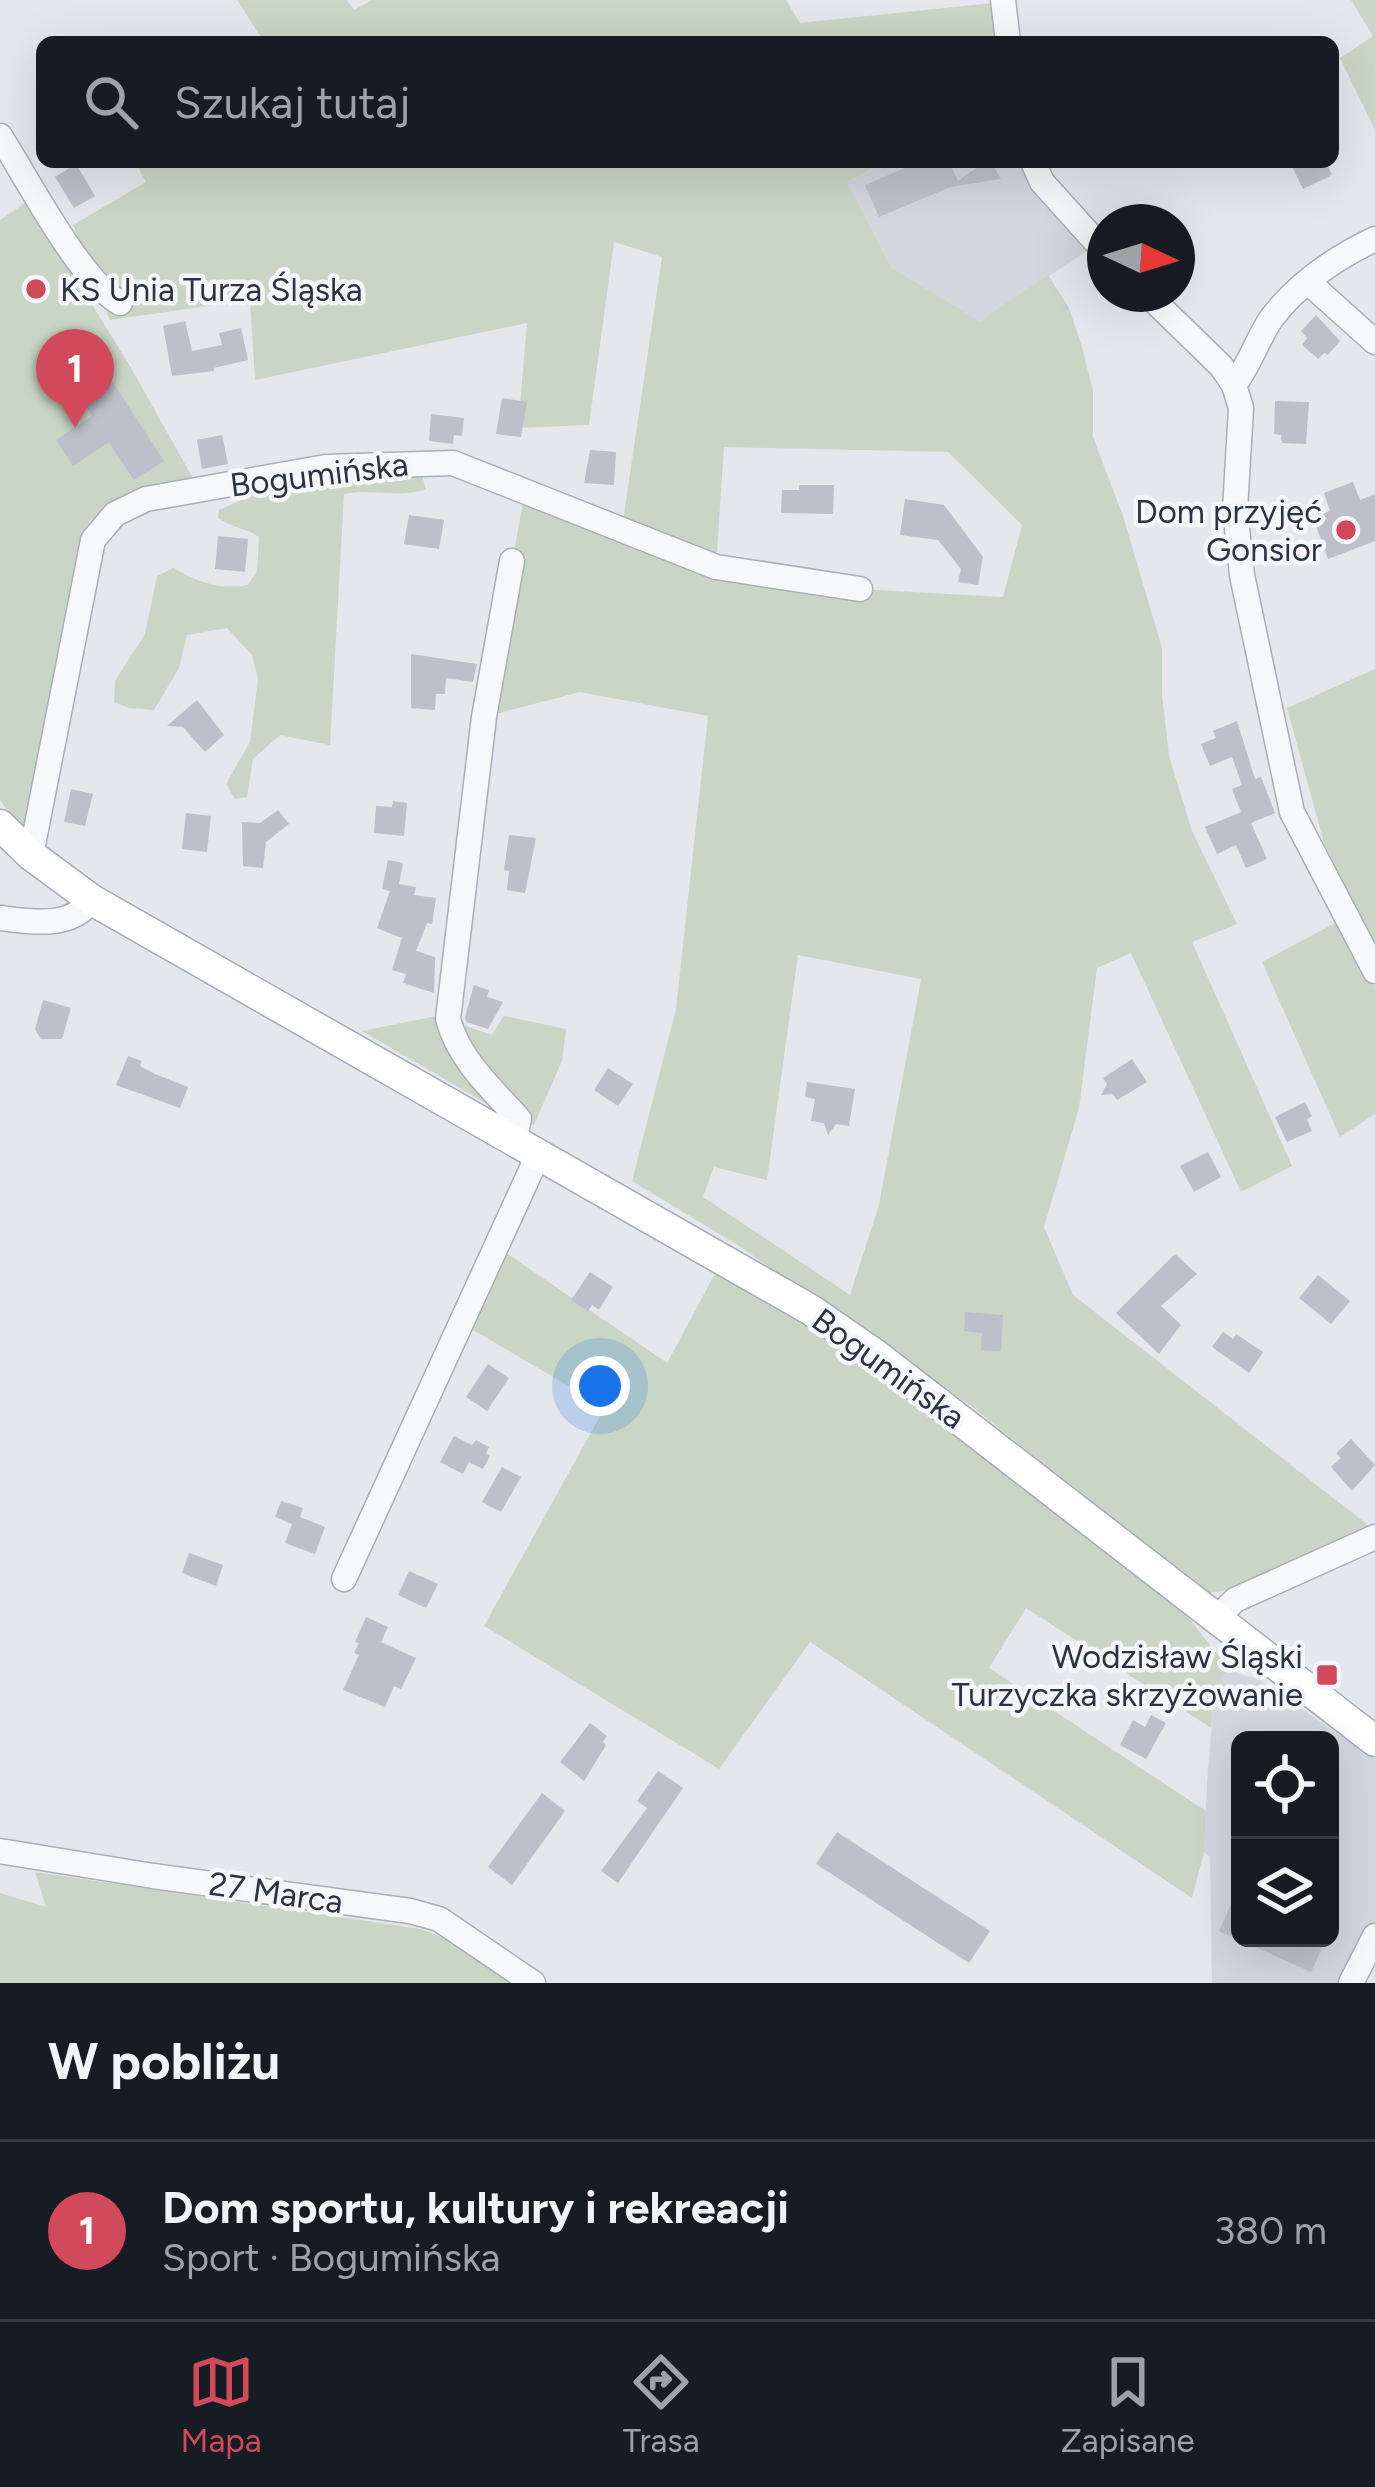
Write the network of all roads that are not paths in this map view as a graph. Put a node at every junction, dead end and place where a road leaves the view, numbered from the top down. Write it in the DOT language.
graph roads {
  1 [pos="1003,0"];
  2 [pos="1007,36"];
  3 [pos="0,136"];
  4 [pos="1036,168"];
  5 [pos="1087,232"];
  6 [pos="1375,239"];
  7 [pos="1308,282"];
  8 [pos="119,303"];
  9 [pos="1166,312"];
  10 [pos="1375,342"];
  11 [pos="1234,385"];
  12 [pos="512,561"];
  13 [pos="860,589"];
  14 [pos="0,825"];
  15 [pos="31,855"];
  16 [pos="92,900"];
  17 [pos="0,918"];
  18 [pos="1375,971"];
  19 [pos="527,1146"];
  20 [pos="1375,1537"];
  21 [pos="344,1580"];
  22 [pos="1216,1618"];
  23 [pos="1375,1741"];
  24 [pos="0,1851"];
  25 [pos="1375,1937"];
  26 [pos="533,1983"];
  27 [pos="1351,1983"];
  1 -- 2 [label="street"];
  3 -- 8 [label="street"];
  4 -- 5 [label="street"];
  6 -- 7 [label="street"];
  7 -- 10 [label="street"];
  7 -- 11 [label="street"];
  9 -- 11 [label="street"];
  11 -- 18 [label="street"];
  12 -- 19 [label="street"];
  13 -- 15 [label="street, Bogumińska"];
  14 -- 15 [label="main road, Bogumińska"];
  15 -- 16 [label="main road, Bogumińska"];
  16 -- 17 [label="street"];
  16 -- 19 [label="main road, Bogumińska"];
  19 -- 21 [label="street"];
  19 -- 22 [label="main road, Bogumińska"];
  20 -- 22 [label="street"];
  22 -- 23 [label="main road, Bogumińska"];
  24 -- 26 [label="street, 27 Marca"];
  25 -- 27 [label="street"];
}
